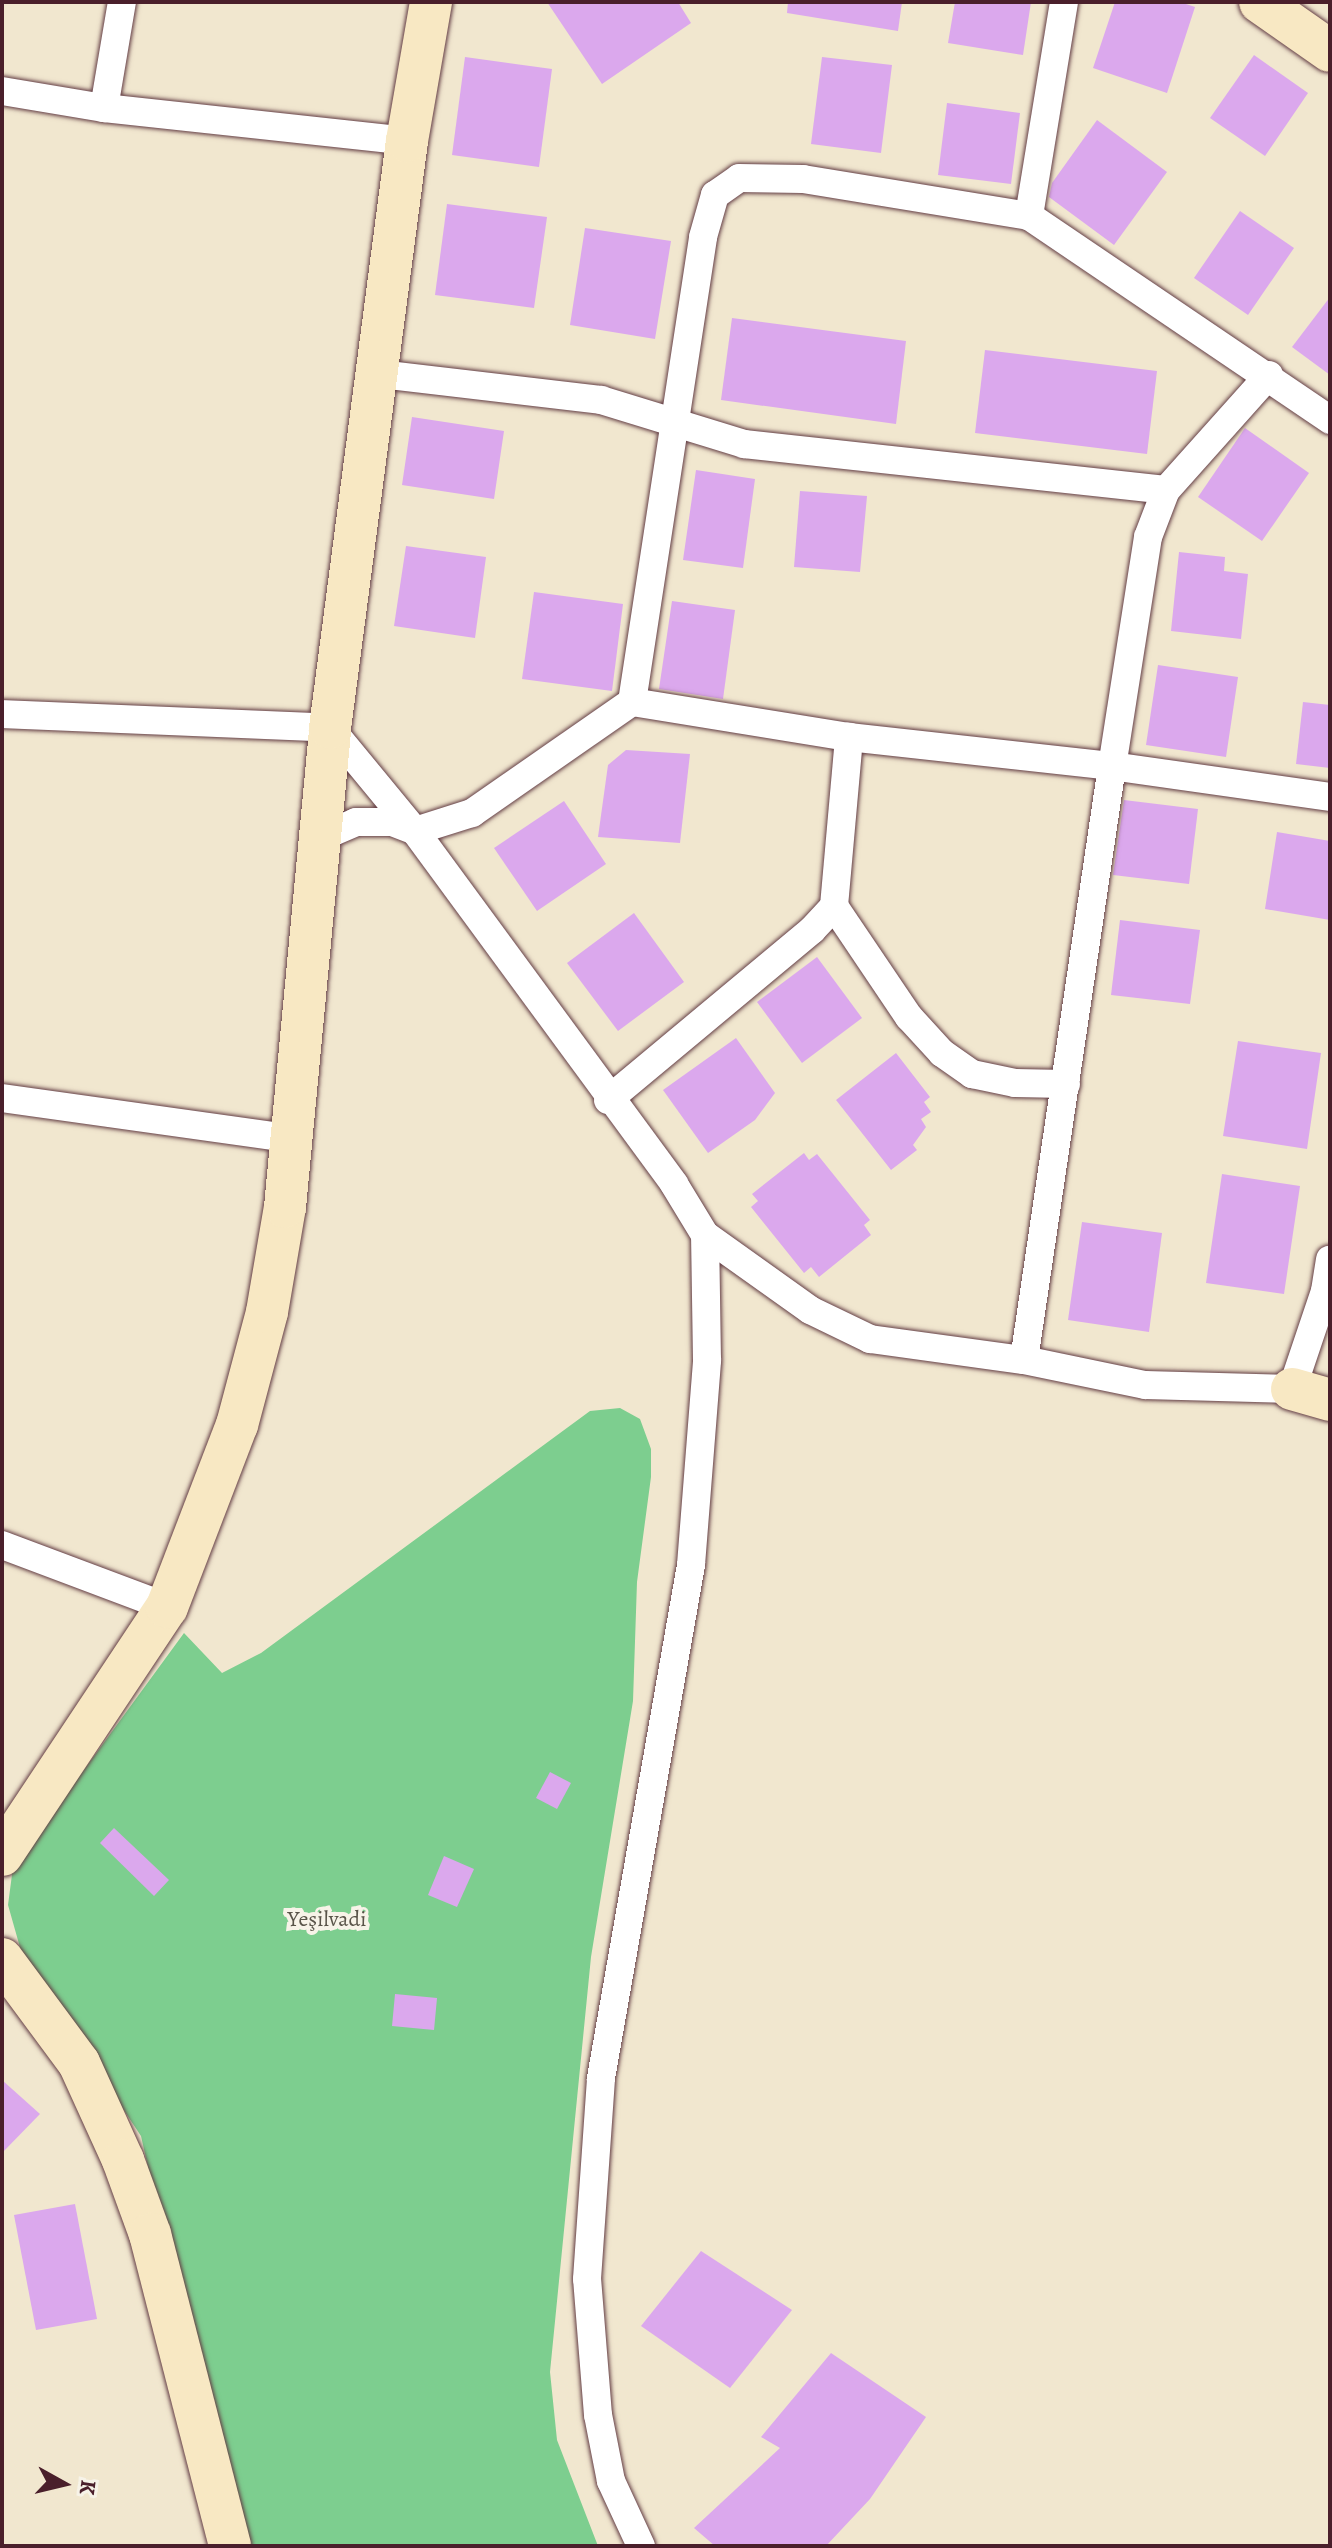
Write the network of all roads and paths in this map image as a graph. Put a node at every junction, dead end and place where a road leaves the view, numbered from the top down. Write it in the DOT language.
graph roads {
  1 [pos="122,2"];
  2 [pos="431,2"];
  3 [pos="1064,2"];
  4 [pos="1260,2"];
  5 [pos="1330,51"];
  6 [pos="2,91"];
  7 [pos="104,108"];
  8 [pos="407,141"];
  9 [pos="1029,216"];
  10 [pos="380,374"];
  11 [pos="1269,375"];
  12 [pos="1330,420"];
  13 [pos="675,426"];
  14 [pos="1166,490"];
  15 [pos="632,702"];
  16 [pos="2,714"];
  17 [pos="330,728"];
  18 [pos="849,737"];
  19 [pos="1112,766"];
  20 [pos="1330,797"];
  21 [pos="415,831"];
  22 [pos="321,837"];
  23 [pos="834,906"];
  24 [pos="1066,1084"];
  25 [pos="2,1098"];
  26 [pos="608,1100"];
  27 [pos="292,1139"];
  28 [pos="705,1235"];
  29 [pos="1330,1259"];
  30 [pos="1024,1360"];
  31 [pos="1311,1394"];
  32 [pos="2,1545"];
  33 [pos="167,1607"];
  34 [pos="2,1855"];
  35 [pos="2,1959"];
  36 [pos="230,2546"];
  37 [pos="641,2546"];
  1 -- 7 [label="street"];
  2 -- 8 [label="street"];
  3 -- 9 [label="street"];
  4 -- 5 [label="street"];
  6 -- 7 [label="street"];
  7 -- 8 [label="street"];
  8 -- 10 [label="street"];
  9 -- 11 [label="street"];
  9 -- 13 [label="street"];
  10 -- 13 [label="street"];
  10 -- 17 [label="street"];
  11 -- 12 [label="street"];
  11 -- 14 [label="street"];
  13 -- 14 [label="street"];
  13 -- 15 [label="street"];
  14 -- 19 [label="street"];
  15 -- 18 [label="street"];
  15 -- 21 [label="street"];
  16 -- 17 [label="street"];
  17 -- 21 [label="street"];
  17 -- 22 [label="street"];
  18 -- 19 [label="street"];
  18 -- 23 [label="street"];
  19 -- 20 [label="street"];
  19 -- 24 [label="street"];
  21 -- 22 [label="street"];
  21 -- 26 [label="street"];
  22 -- 27 [label="street"];
  23 -- 24 [label="street"];
  23 -- 26 [label="street"];
  24 -- 30 [label="street"];
  25 -- 27 [label="street"];
  26 -- 28 [label="street"];
  27 -- 33 [label="street"];
  28 -- 30 [label="street"];
  28 -- 37 [label="street"];
  29 -- 31 [label="street"];
  30 -- 31 [label="street"];
  32 -- 33 [label="street"];
  33 -- 34 [label="street"];
  35 -- 36 [label="street"];
}
